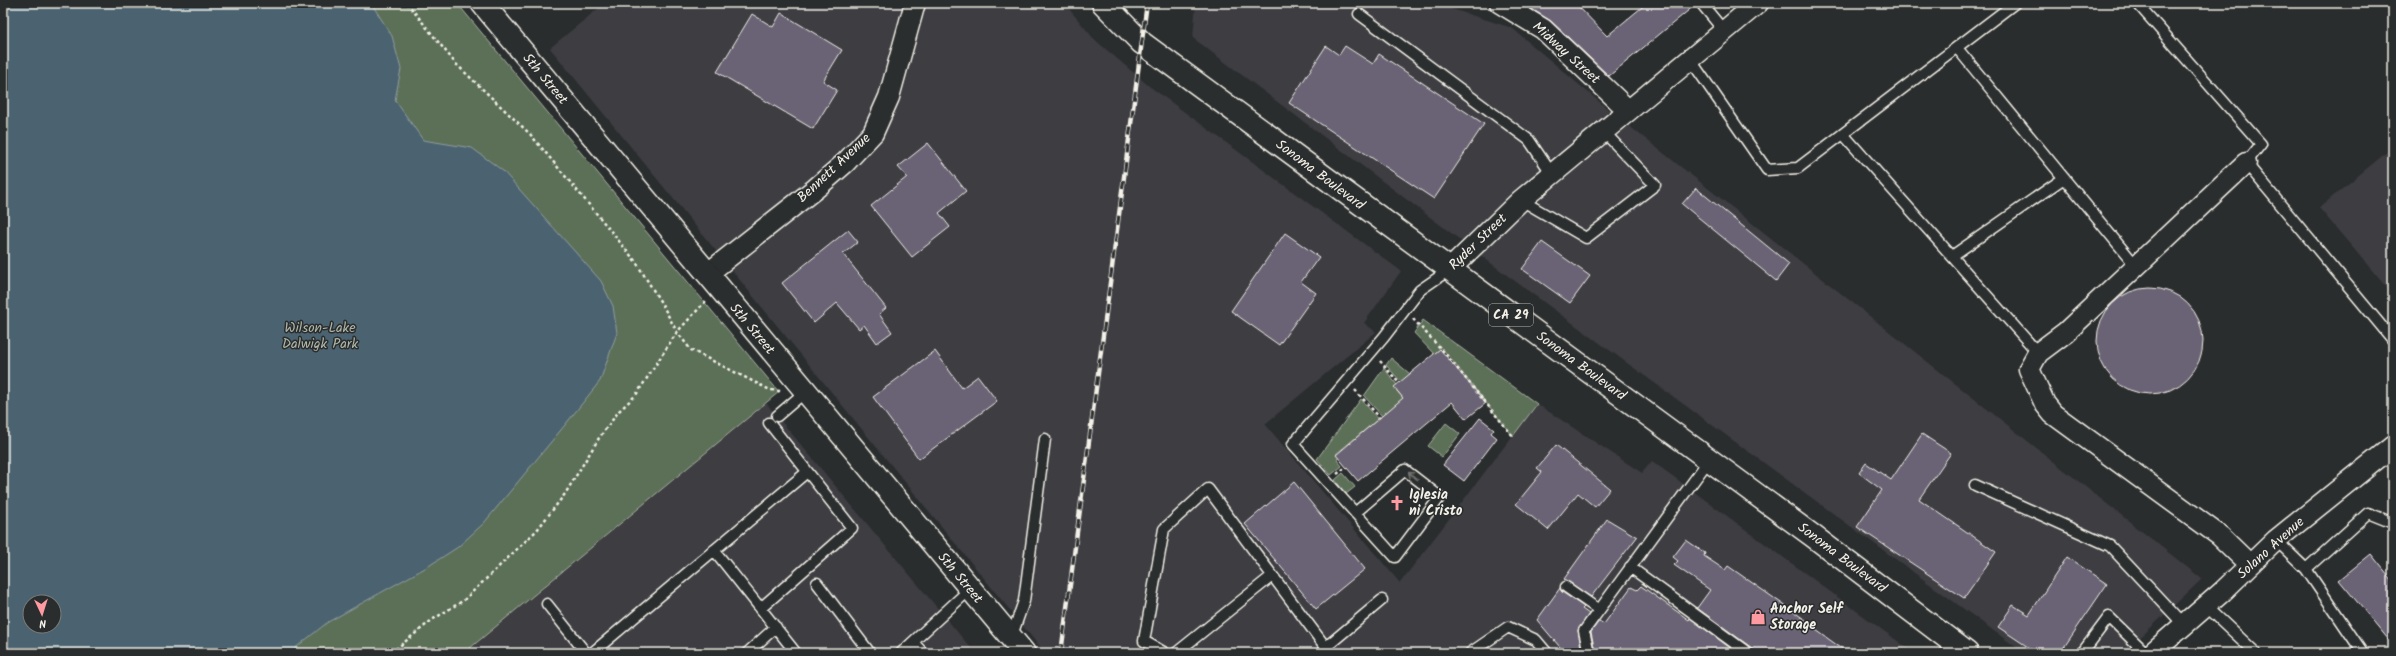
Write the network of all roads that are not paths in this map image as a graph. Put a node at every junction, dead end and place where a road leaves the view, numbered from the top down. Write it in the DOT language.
graph roads {
  1 [pos="482,3"];
  2 [pos="915,3"];
  3 [pos="1103,3"];
  4 [pos="1500,3"];
  5 [pos="1701,3"];
  6 [pos="1758,3"];
  7 [pos="2016,3"];
  8 [pos="2137,3"];
  9 [pos="1358,14"];
  10 [pos="1724,31"];
  11 [pos="1957,48"];
  12 [pos="1690,59"];
  13 [pos="1628,110"];
  14 [pos="1603,131"];
  15 [pos="1843,134"];
  16 [pos="2246,163"];
  17 [pos="1552,174"];
  18 [pos="2064,178"];
  19 [pos="1521,200"];
  20 [pos="1952,256"];
  21 [pos="2136,266"];
  22 [pos="1449,270"];
  23 [pos="713,281"];
  24 [pos="2393,340"];
  25 [pos="2038,353"];
  26 [pos="805,392"];
  27 [pos="777,416"];
  28 [pos="769,423"];
  29 [pos="1045,439"];
  30 [pos="2393,446"];
  31 [pos="1710,460"];
  32 [pos="807,472"];
  33 [pos="1975,485"];
  34 [pos="1355,513"];
  35 [pos="2393,523"];
  36 [pos="2276,540"];
  37 [pos="714,550"];
  38 [pos="2250,564"];
  39 [pos="1630,567"];
  40 [pos="2306,569"];
  41 [pos="1272,576"];
  42 [pos="817,583"];
  43 [pos="1566,587"];
  44 [pos="970,590"];
  45 [pos="1382,600"];
  46 [pos="547,604"];
  47 [pos="2206,606"];
  48 [pos="760,608"];
  49 [pos="1599,610"];
  50 [pos="2184,625"];
  51 [pos="776,627"];
  52 [pos="913,642"];
  53 [pos="1018,645"];
  54 [pos="1328,650"];
  55 [pos="2249,651"];
  56 [pos="586,653"];
  57 [pos="592,653"];
  58 [pos="746,653"];
  59 [pos="796,653"];
  60 [pos="870,653"];
  61 [pos="901,653"];
  62 [pos="923,653"];
  63 [pos="1165,653"];
  64 [pos="1176,653"];
  65 [pos="1470,653"];
  66 [pos="1547,653"];
  67 [pos="1589,653"];
  68 [pos="1748,653"];
  69 [pos="1967,653"];
  70 [pos="2082,653"];
  71 [pos="2146,653"];
  72 [pos="2152,653"];
  73 [pos="2362,653"];
  1 -- 23 [label="main road, 5th Street"];
  2 -- 23 [label="street, Bennett Avenue"];
  3 -- 22 [label="main road, Sonoma Boulevard / CA 29"];
  4 -- 13 [label="street, Midway Street"];
  5 -- 10 [label="lane"];
  6 -- 10 [label="street, Ryder Street"];
  7 -- 11 [label="lane"];
  8 -- 16 [label="lane"];
  9 -- 17 [label="lane"];
  10 -- 12 [label="street, Ryder Street"];
  11 -- 15 [label="lane"];
  11 -- 18 [label="lane"];
  12 -- 13 [label="street, Ryder Street"];
  12 -- 15 [label="lane"];
  13 -- 14 [label="street, Ryder Street"];
  14 -- 17 [label="street, Ryder Street"];
  14 -- 19 [label="lane"];
  15 -- 20 [label="lane"];
  16 -- 21 [label="street"];
  16 -- 24 [label="lane"];
  17 -- 19 [label="street, Ryder Street"];
  18 -- 20 [label="lane"];
  18 -- 21 [label="lane"];
  19 -- 22 [label="street, Ryder Street"];
  20 -- 25 [label="lane"];
  21 -- 25 [label="street"];
  22 -- 31 [label="main road, Sonoma Boulevard / CA 29"];
  22 -- 34 [label="lane, Ryder Street"];
  23 -- 26 [label="main road, 5th Street"];
  25 -- 38 [label="street"];
  26 -- 27 [label="lane"];
  26 -- 44 [label="main road, 5th Street"];
  28 -- 32 [label="lane"];
  29 -- 53 [label="lane"];
  30 -- 36 [label="street, Solano Avenue"];
  31 -- 39 [label="lane"];
  31 -- 69 [label="main road, Sonoma Boulevard / CA 29"];
  32 -- 37 [label="lane"];
  32 -- 48 [label="lane"];
  33 -- 50 [label="lane"];
  34 -- 34 [label="lane, Ryder Street, one-way"];
  35 -- 40 [label="lane"];
  36 -- 38 [label="street, Solano Avenue"];
  36 -- 40 [label="lane"];
  37 -- 48 [label="lane"];
  37 -- 57 [label="lane"];
  38 -- 47 [label="street, Solano Avenue"];
  39 -- 49 [label="lane"];
  39 -- 68 [label="lane"];
  40 -- 73 [label="lane"];
  41 -- 54 [label="lane"];
  41 -- 63 [label="lane"];
  41 -- 64 [label="lane"];
  42 -- 60 [label="lane"];
  43 -- 49 [label="lane"];
  44 -- 52 [label="lane"];
  44 -- 53 [label="main road, 5th Street"];
  45 -- 54 [label="lane"];
  46 -- 56 [label="lane"];
  47 -- 50 [label="street, Solano Avenue"];
  47 -- 55 [label="lane"];
  48 -- 51 [label="lane"];
  49 -- 67 [label="lane"];
  50 -- 72 [label="street, Solano Avenue"];
  51 -- 58 [label="lane"];
  51 -- 59 [label="lane"];
  52 -- 61 [label="lane"];
  52 -- 62 [label="lane"];
  65 -- 66 [label="lane"];
  70 -- 71 [label="lane"];
}
